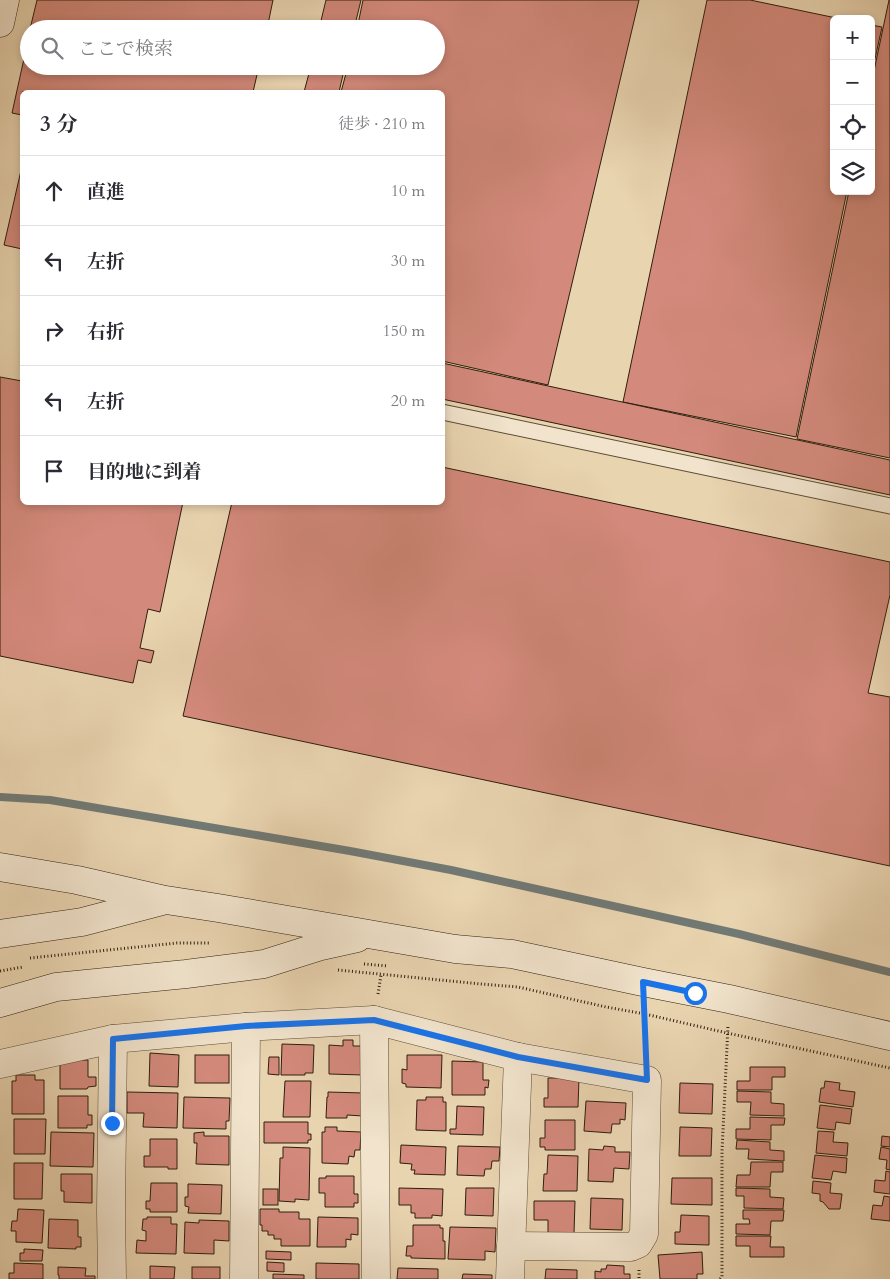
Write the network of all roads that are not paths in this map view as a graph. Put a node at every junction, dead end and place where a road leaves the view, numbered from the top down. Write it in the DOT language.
graph roads {
  1 [pos="5,0"];
  2 [pos="0,23"];
  3 [pos="445,413"];
  4 [pos="890,506"];
  5 [pos="0,867"];
  6 [pos="166,900"];
  7 [pos="0,934"];
  8 [pos="374,934"];
  9 [pos="0,1003"];
  10 [pos="374,1020"];
  11 [pos="246,1026"];
  12 [pos="890,1036"];
  13 [pos="113,1039"];
  14 [pos="518,1057"];
  15 [pos="0,1064"];
  16 [pos="511,1246"];
  17 [pos="112,1279"];
  18 [pos="244,1279"];
  19 [pos="376,1279"];
  20 [pos="510,1279"];
  1 -- 2 [label="street"];
  3 -- 4 [label="lane"];
  5 -- 6 [label="street"];
  6 -- 7 [label="street"];
  6 -- 8 [label="street"];
  8 -- 9 [label="street"];
  8 -- 12 [label="street"];
  10 -- 11 [label="street"];
  10 -- 14 [label="street"];
  10 -- 19 [label="street"];
  11 -- 13 [label="street"];
  11 -- 18 [label="street"];
  13 -- 15 [label="street"];
  13 -- 17 [label="street"];
  14 -- 16 [label="street"];
  14 -- 16 [label="street"];
  16 -- 20 [label="street"];
}
